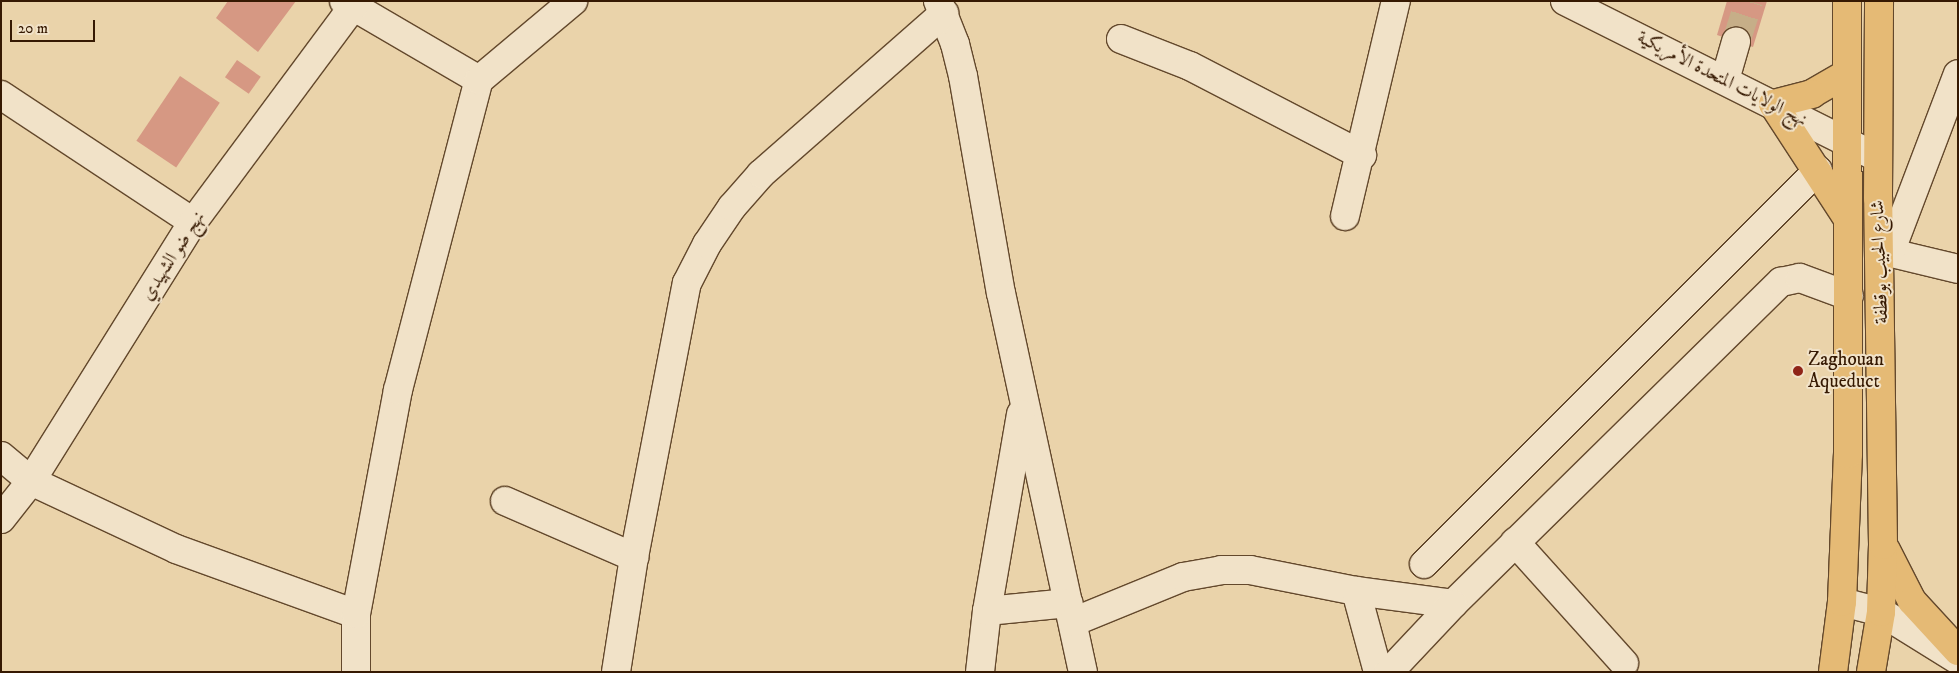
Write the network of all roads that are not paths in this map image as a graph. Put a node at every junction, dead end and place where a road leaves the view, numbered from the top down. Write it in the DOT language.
graph roads {
  1 [pos="573,1"];
  2 [pos="1396,1"];
  3 [pos="1565,1"];
  4 [pos="1847,1"];
  5 [pos="1879,1"];
  6 [pos="351,3"];
  7 [pos="941,7"];
  8 [pos="1121,39"];
  9 [pos="1736,42"];
  10 [pos="1846,74"];
  11 [pos="1958,74"];
  12 [pos="479,80"];
  13 [pos="1725,80"];
  14 [pos="1,95"];
  15 [pos="1773,104"];
  16 [pos="1847,144"];
  17 [pos="1362,155"];
  18 [pos="1878,158"];
  19 [pos="1818,170"];
  20 [pos="1345,216"];
  21 [pos="1848,219"];
  22 [pos="193,222"];
  23 [pos="1885,250"];
  24 [pos="1958,269"];
  25 [pos="1849,296"];
  26 [pos="1023,401"];
  27 [pos="1,456"];
  28 [pos="31,481"];
  29 [pos="505,501"];
  30 [pos="1,519"];
  31 [pos="1515,542"];
  32 [pos="1884,545"];
  33 [pos="634,557"];
  34 [pos="1424,564"];
  35 [pos="1356,591"];
  36 [pos="1842,602"];
  37 [pos="1454,604"];
  38 [pos="987,611"];
  39 [pos="1881,612"];
  40 [pos="1071,613"];
  41 [pos="356,614"];
  42 [pos="1958,652"];
  43 [pos="1958,660"];
  44 [pos="1624,663"];
  45 [pos="356,672"];
  46 [pos="616,672"];
  47 [pos="980,672"];
  48 [pos="1083,672"];
  49 [pos="1378,672"];
  50 [pos="1389,672"];
  51 [pos="1833,672"];
  52 [pos="1871,672"];
  1 -- 12 [label="street"];
  2 -- 17 [label="street"];
  3 -- 13 [label="street, نهج الولايات المتحدة الأمريكية"];
  4 -- 10 [label="main road, شارع الحبيب بوقطفة"];
  5 -- 18 [label="main road, شارع الحبيب بوقطفة"];
  6 -- 12 [label="street"];
  6 -- 22 [label="street, نهج ضو الشهيدي"];
  7 -- 26 [label="street"];
  7 -- 33 [label="street"];
  8 -- 17 [label="street"];
  9 -- 13 [label="street"];
  10 -- 15 [label="main road"];
  10 -- 16 [label="main road, شارع الحبيب بوقطفة"];
  11 -- 23 [label="street"];
  12 -- 41 [label="street"];
  13 -- 15 [label="street, نهج الولايات المتحدة الأمريكية"];
  14 -- 22 [label="street"];
  15 -- 16 [label="street, نهج الولايات المتحدة الأمريكية"];
  15 -- 19 [label="main road"];
  16 -- 18 [label="street, نهج الولايات المتحدة الأمريكية"];
  16 -- 21 [label="main road, شارع الحبيب بوقطفة"];
  17 -- 20 [label="street"];
  18 -- 23 [label="main road, شارع الحبيب بوقطفة"];
  19 -- 21 [label="main road"];
  19 -- 34 [label="street"];
  21 -- 25 [label="main road, شارع الحبيب بوقطفة"];
  22 -- 28 [label="street, نهج ضو الشهيدي"];
  23 -- 24 [label="street"];
  23 -- 32 [label="main road, شارع الحبيب بوقطفة"];
  25 -- 31 [label="street"];
  25 -- 36 [label="main road, شارع الحبيب بوقطفة"];
  26 -- 38 [label="street"];
  26 -- 40 [label="street"];
  27 -- 28 [label="street"];
  28 -- 30 [label="street, نهج ضو الشهيدي"];
  28 -- 41 [label="street"];
  29 -- 33 [label="street"];
  31 -- 37 [label="street"];
  31 -- 44 [label="street"];
  32 -- 39 [label="main road, شارع الحبيب بوقطفة"];
  32 -- 42 [label="main road"];
  33 -- 46 [label="street"];
  35 -- 37 [label="street"];
  35 -- 40 [label="street"];
  35 -- 49 [label="street"];
  36 -- 39 [label="street"];
  36 -- 51 [label="main road, شارع الحبيب بوقطفة"];
  37 -- 50 [label="street"];
  38 -- 40 [label="street"];
  38 -- 47 [label="street"];
  39 -- 43 [label="street"];
  39 -- 52 [label="main road, شارع الحبيب بوقطفة"];
  40 -- 48 [label="street"];
  41 -- 45 [label="street"];
}
